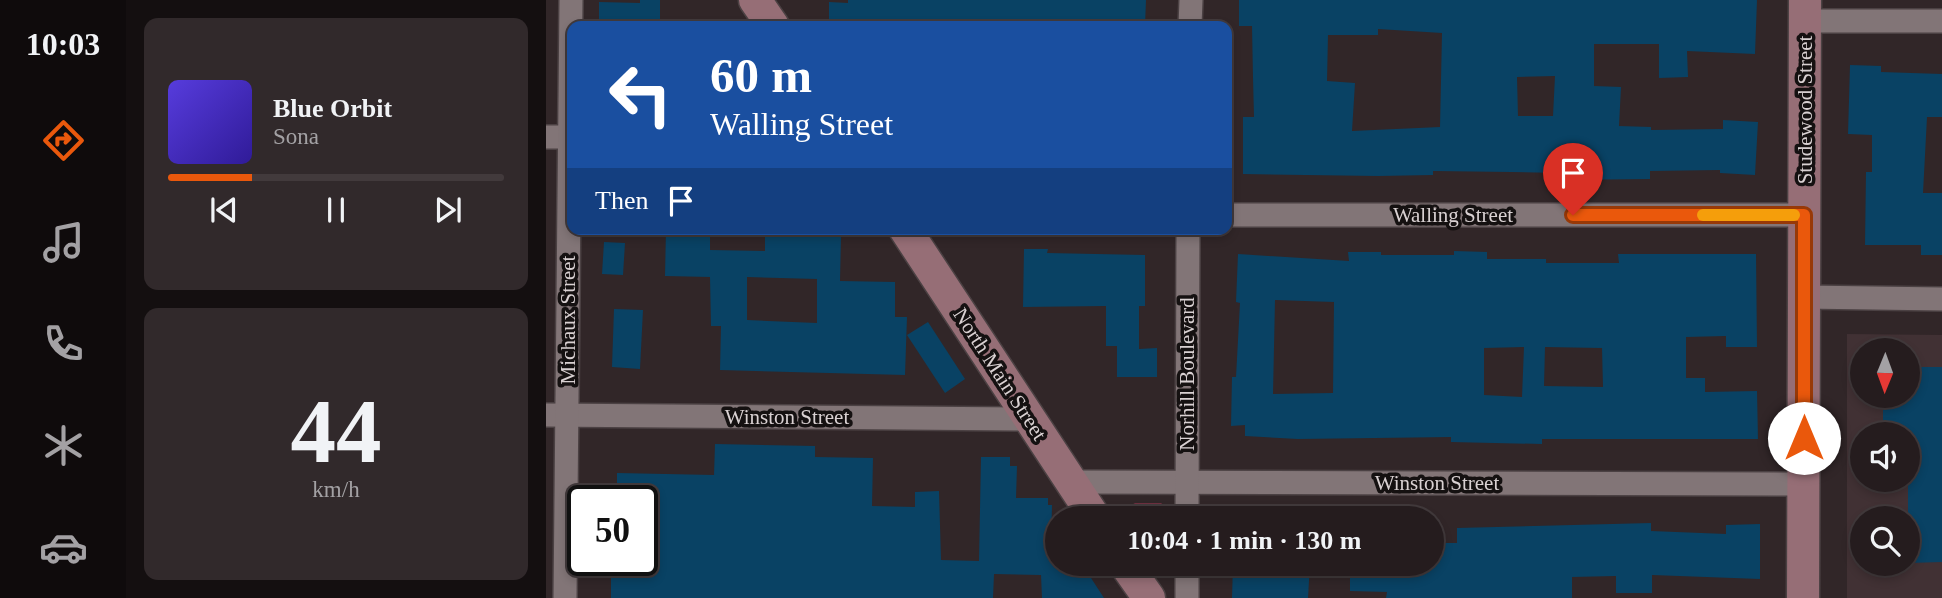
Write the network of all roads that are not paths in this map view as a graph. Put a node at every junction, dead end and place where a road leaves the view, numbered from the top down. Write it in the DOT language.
graph roads {
  1 [pos="571,0"];
  2 [pos="755,0"];
  3 [pos="1191,0"];
  4 [pos="1805,11"];
  5 [pos="570,21"];
  6 [pos="770,21"];
  7 [pos="1190,21"];
  8 [pos="1942,21"];
  9 [pos="567,61"];
  10 [pos="562,137"];
  11 [pos="1232,215"];
  12 [pos="1804,215"];
  13 [pos="909,235"];
  14 [pos="1188,235"];
  15 [pos="1804,298"];
  16 [pos="1942,299"];
  17 [pos="557,415"];
  18 [pos="1029,419"];
  19 [pos="1071,482"];
  20 [pos="1187,482"];
  21 [pos="1804,484"];
  22 [pos="1087,506"];
  23 [pos="1187,506"];
  24 [pos="1133,576"];
  25 [pos="1187,576"];
  26 [pos="565,598"];
  27 [pos="1149,598"];
  28 [pos="1187,598"];
  29 [pos="1803,598"];
  1 -- 5 [label="street, Michaux Street"];
  2 -- 6 [label="main road"];
  3 -- 7 [label="street"];
  4 -- 8 [label="street"];
  4 -- 12 [label="main road, Studewood Street"];
  9 -- 10 [label="street, Michaux Street"];
  10 -- 17 [label="street, Michaux Street"];
  11 -- 12 [label="street, Walling Street"];
  12 -- 15 [label="main road, Studewood Street"];
  13 -- 18 [label="main road, North Main Street"];
  14 -- 20 [label="street, Norhill Boulevard"];
  15 -- 16 [label="street"];
  15 -- 21 [label="main road, Studewood Street"];
  17 -- 18 [label="street, Winston Street"];
  17 -- 26 [label="street, Michaux Street"];
  18 -- 19 [label="main road, North Main Street"];
  19 -- 20 [label="street, Winston Street"];
  19 -- 22 [label="main road, North Main Street"];
  20 -- 21 [label="street, Winston Street"];
  20 -- 23 [label="street, Norhill Boulevard"];
  21 -- 29 [label="main road, Studewood Street"];
  24 -- 27 [label="main road"];
  25 -- 28 [label="street"];
}
